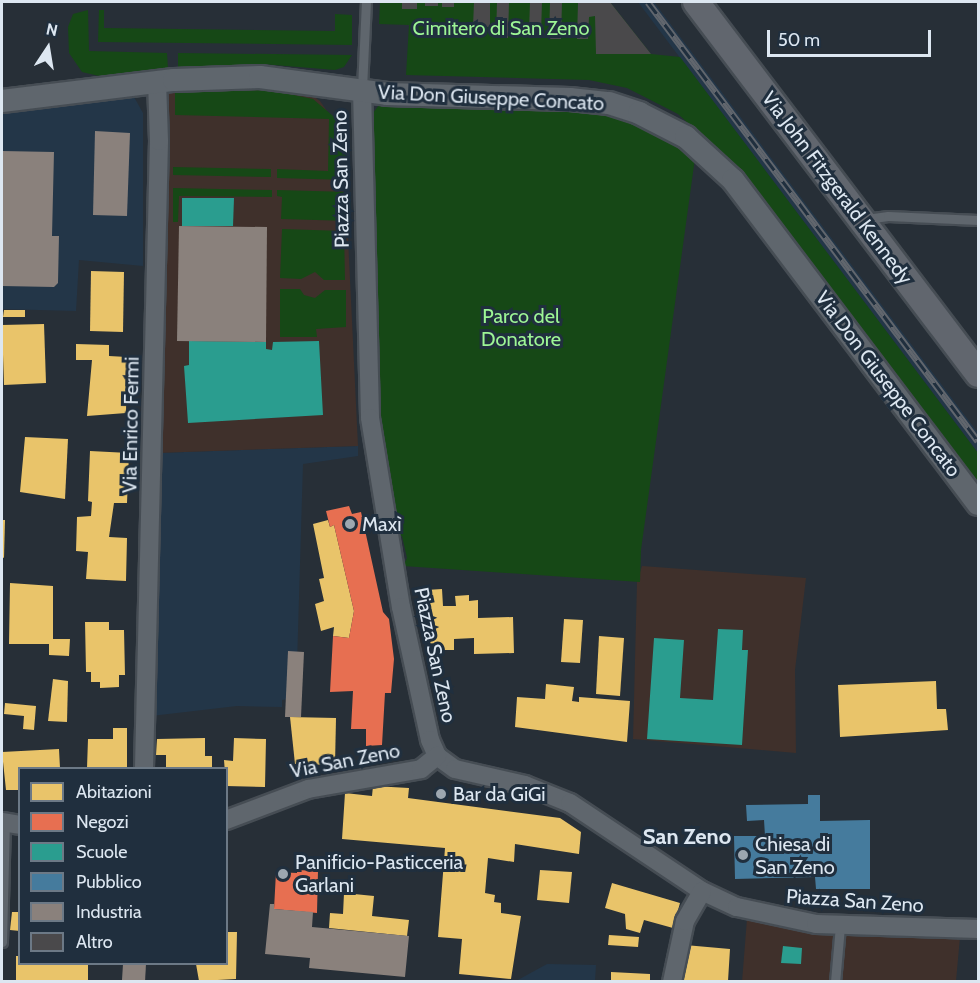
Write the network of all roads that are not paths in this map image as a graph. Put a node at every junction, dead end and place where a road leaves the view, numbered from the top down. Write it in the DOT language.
graph roads {
  1 [pos="366,2"];
  2 [pos="696,2"];
  3 [pos="157,82"];
  4 [pos="362,89"];
  5 [pos="2,101"];
  6 [pos="861,220"];
  7 [pos="978,220"];
  8 [pos="978,374"];
  9 [pos="978,504"];
  10 [pos="437,756"];
  11 [pos="144,767"];
  12 [pos="228,819"];
  13 [pos="9,823"];
  14 [pos="702,891"];
  15 [pos="840,926"];
  16 [pos="978,929"];
  17 [pos="2,942"];
  18 [pos="672,981"];
  19 [pos="835,981"];
  1 -- 4 [label="lane, Piazza San Zeno"];
  2 -- 6 [label="main road, Via John Fitzgerald Kennedy"];
  3 -- 4 [label="street, Via Don Giuseppe Concato"];
  3 -- 5 [label="street, Via Don Giuseppe Concato"];
  3 -- 11 [label="street, Via Enrico Fermi"];
  4 -- 9 [label="street, Via Don Giuseppe Concato"];
  4 -- 10 [label="street, Piazza San Zeno"];
  6 -- 7 [label="lane"];
  6 -- 8 [label="main road, Via John Fitzgerald Kennedy"];
  10 -- 12 [label="street, Via San Zeno"];
  10 -- 14 [label="street, Piazza San Zeno"];
  13 -- 17 [label="lane"];
  14 -- 15 [label="street, Piazza San Zeno"];
  14 -- 18 [label="street"];
  15 -- 16 [label="street, Piazza San Zeno"];
  15 -- 19 [label="lane"];
}
